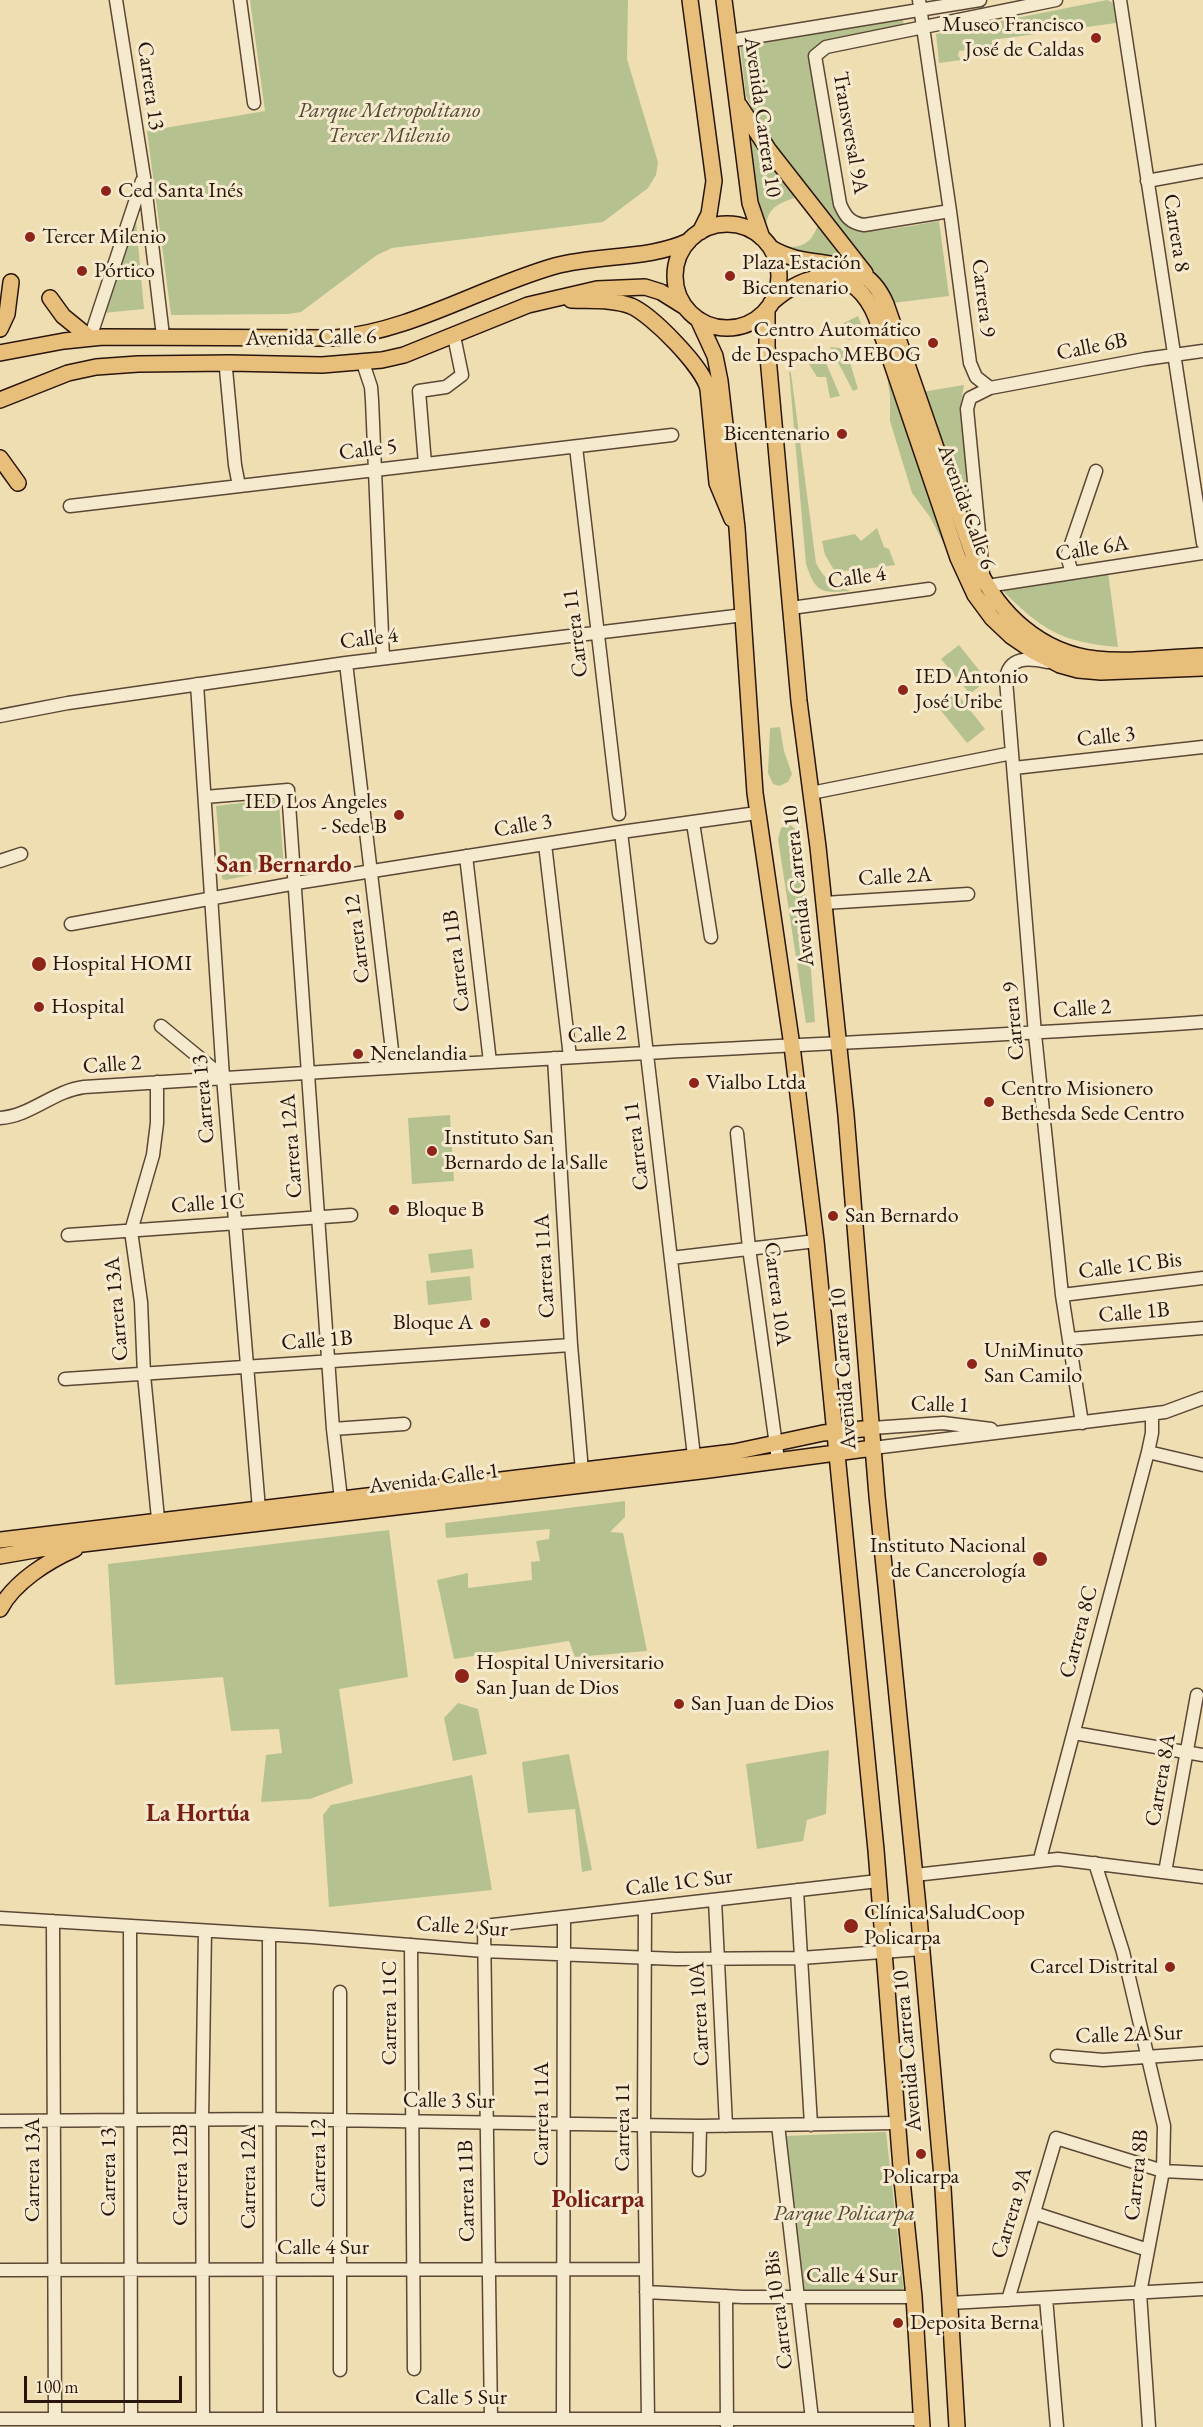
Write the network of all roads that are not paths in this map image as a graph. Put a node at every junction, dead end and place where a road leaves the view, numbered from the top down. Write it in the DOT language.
graph roads {
  1 [pos="116,0"];
  2 [pos="240,0"];
  3 [pos="690,0"];
  4 [pos="723,0"];
  5 [pos="980,0"];
  6 [pos="1056,0"];
  7 [pos="1120,0"];
  8 [pos="1032,2"];
  9 [pos="921,7"];
  10 [pos="922,26"];
  11 [pos="729,41"];
  12 [pos="736,100"];
  13 [pos="254,102"];
  14 [pos="1203,171"];
  15 [pos="144,177"];
  16 [pos="1147,181"];
  17 [pos="950,211"];
  18 [pos="694,237"];
  19 [pos="766,243"];
  20 [pos="11,282"];
  21 [pos="874,284"];
  22 [pos="50,298"];
  23 [pos="547,299"];
  24 [pos="769,306"];
  25 [pos="685,307"];
  26 [pos="698,319"];
  27 [pos="0,329"];
  28 [pos="163,336"];
  29 [pos="90,338"];
  30 [pos="455,340"];
  31 [pos="1203,351"];
  32 [pos="0,353"];
  33 [pos="1174,355"];
  34 [pos="230,363"];
  35 [pos="363,363"];
  36 [pos="990,388"];
  37 [pos="0,400"];
  38 [pos="672,435"];
  39 [pos="576,447"];
  40 [pos="0,458"];
  41 [pos="425,464"];
  42 [pos="374,471"];
  43 [pos="1096,471"];
  44 [pos="18,483"];
  45 [pos="239,486"];
  46 [pos="70,506"];
  47 [pos="737,528"];
  48 [pos="1203,543"];
  49 [pos="1203,554"];
  50 [pos="1072,573"];
  51 [pos="985,584"];
  52 [pos="929,589"];
  53 [pos="790,608"];
  54 [pos="744,615"];
  55 [pos="597,632"];
  56 [pos="1203,656"];
  57 [pos="383,658"];
  58 [pos="346,663"];
  59 [pos="1060,665"];
  60 [pos="1203,668"];
  61 [pos="197,684"];
  62 [pos="0,716"];
  63 [pos="1203,747"];
  64 [pos="1012,753"];
  65 [pos="1014,768"];
  66 [pos="811,793"];
  67 [pos="205,797"];
  68 [pos="758,813"];
  69 [pos="619,814"];
  70 [pos="693,823"];
  71 [pos="621,832"];
  72 [pos="545,844"];
  73 [pos="21,854"];
  74 [pos="466,856"];
  75 [pos="0,861"];
  76 [pos="371,871"];
  77 [pos="296,883"];
  78 [pos="968,894"];
  79 [pos="212,899"];
  80 [pos="824,903"];
  81 [pos="71,924"];
  82 [pos="711,937"];
  83 [pos="1203,1022"];
  84 [pos="161,1026"];
  85 [pos="1035,1034"];
  86 [pos="838,1043"];
  87 [pos="792,1046"];
  88 [pos="647,1053"];
  89 [pos="570,1057"];
  90 [pos="554,1058"];
  91 [pos="490,1062"];
  92 [pos="394,1067"];
  93 [pos="308,1072"];
  94 [pos="223,1077"];
  95 [pos="157,1082"];
  96 [pos="0,1118"];
  97 [pos="737,1133"];
  98 [pos="351,1215"];
  99 [pos="318,1218"];
  100 [pos="236,1223"];
  101 [pos="131,1231"];
  102 [pos="68,1235"];
  103 [pos="816,1241"];
  104 [pos="749,1248"];
  105 [pos="671,1258"];
  106 [pos="1203,1278"];
  107 [pos="1062,1295"];
  108 [pos="1203,1328"];
  109 [pos="1069,1339"];
  110 [pos="571,1345"];
  111 [pos="328,1361"];
  112 [pos="248,1367"];
  113 [pos="144,1375"];
  114 [pos="65,1379"];
  115 [pos="1203,1398"];
  116 [pos="1152,1414"];
  117 [pos="1082,1423"];
  118 [pos="405,1424"];
  119 [pos="872,1428"];
  120 [pos="333,1429"];
  121 [pos="834,1431"];
  122 [pos="1007,1432"];
  123 [pos="775,1443"];
  124 [pos="873,1448"];
  125 [pos="836,1452"];
  126 [pos="1148,1452"];
  127 [pos="694,1456"];
  128 [pos="778,1460"];
  129 [pos="1203,1465"];
  130 [pos="582,1471"];
  131 [pos="341,1500"];
  132 [pos="260,1516"];
  133 [pos="159,1528"];
  134 [pos="0,1540"];
  135 [pos="86,1543"];
  136 [pos="0,1556"];
  137 [pos="0,1609"];
  138 [pos="1197,1695"];
  139 [pos="1074,1733"];
  140 [pos="1187,1753"];
  141 [pos="1203,1755"];
  142 [pos="1040,1859"];
  143 [pos="1095,1863"];
  144 [pos="1165,1872"];
  145 [pos="915,1875"];
  146 [pos="1203,1877"];
  147 [pos="878,1881"];
  148 [pos="797,1890"];
  149 [pos="715,1900"];
  150 [pos="645,1908"];
  151 [pos="564,1917"];
  152 [pos="0,1918"];
  153 [pos="53,1921"];
  154 [pos="130,1926"];
  155 [pos="484,1926"];
  156 [pos="205,1931"];
  157 [pos="269,1935"];
  158 [pos="411,1945"];
  159 [pos="922,1949"];
  160 [pos="484,1951"];
  161 [pos="883,1952"];
  162 [pos="564,1954"];
  163 [pos="645,1958"];
  164 [pos="801,1958"];
  165 [pos="718,1959"];
  166 [pos="340,1992"];
  167 [pos="1203,2053"];
  168 [pos="1056,2056"];
  169 [pos="1149,2058"];
  170 [pos="270,2119"];
  171 [pos="54,2120"];
  172 [pos="130,2120"];
  173 [pos="202,2120"];
  174 [pos="340,2120"];
  175 [pos="0,2121"];
  176 [pos="412,2122"];
  177 [pos="487,2123"];
  178 [pos="897,2123"];
  179 [pos="563,2124"];
  180 [pos="644,2125"];
  181 [pos="778,2125"];
  182 [pos="811,2125"];
  183 [pos="700,2126"];
  184 [pos="726,2126"];
  185 [pos="699,2170"];
  186 [pos="1162,2171"];
  187 [pos="1203,2173"];
  188 [pos="1034,2213"];
  189 [pos="1148,2250"];
  190 [pos="203,2269"];
  191 [pos="270,2269"];
  192 [pos="413,2269"];
  193 [pos="489,2269"];
  194 [pos="563,2269"];
  195 [pos="646,2269"];
  196 [pos="0,2270"];
  197 [pos="55,2270"];
  198 [pos="131,2270"];
  199 [pos="340,2270"];
  200 [pos="1203,2289"];
  201 [pos="646,2292"];
  202 [pos="1140,2293"];
  203 [pos="726,2296"];
  204 [pos="798,2297"];
  205 [pos="914,2297"];
  206 [pos="1046,2298"];
  207 [pos="1008,2300"];
  208 [pos="950,2303"];
  209 [pos="414,2369"];
  210 [pos="340,2370"];
  211 [pos="0,2419"];
  212 [pos="55,2419"];
  213 [pos="131,2419"];
  214 [pos="203,2419"];
  215 [pos="270,2419"];
  216 [pos="491,2419"];
  217 [pos="648,2419"];
  218 [pos="812,2419"];
  219 [pos="554,2422"];
  220 [pos="180,2423"];
  221 [pos="379,2423"];
  222 [pos="727,2423"];
  223 [pos="922,2423"];
  224 [pos="957,2427"];
  225 [pos="1057,2427"];
  226 [pos="1149,2427"];
  1 -- 15 [label="street, Carrera 13"];
  2 -- 13 [label="street"];
  3 -- 18 [label="main road"];
  4 -- 11 [label="main road, Avenida Carrera 10"];
  5 -- 9 [label="street"];
  6 -- 8 [label="street"];
  7 -- 16 [label="street, Carrera 8"];
  8 -- 10 [label="street"];
  9 -- 10 [label="street, Carrera 9"];
  9 -- 11 [label="street"];
  10 -- 17 [label="street, Carrera 9"];
  10 -- 17 [label="street, Transversal 9A"];
  11 -- 12 [label="main road, Avenida Carrera 10"];
  12 -- 19 [label="main road, Avenida Carrera 10"];
  12 -- 21 [label="main road"];
  14 -- 16 [label="street"];
  15 -- 28 [label="street, Carrera 13"];
  15 -- 29 [label="street, Carrera 13"];
  16 -- 33 [label="street, Carrera 8"];
  17 -- 36 [label="street, Carrera 9"];
  18 -- 19 [label="main road"];
  18 -- 25 [label="main road"];
  18 -- 28 [label="main road, Avenida Calle 6"];
  19 -- 21 [label="main road, Avenida Calle 6"];
  19 -- 24 [label="main road"];
  20 -- 27 [label="main road"];
  21 -- 51 [label="main road, Avenida Calle 6"];
  22 -- 29 [label="main road"];
  23 -- 25 [label="main road, Avenida Calle 6"];
  23 -- 35 [label="main road, Avenida Calle 6"];
  23 -- 47 [label="main road"];
  24 -- 26 [label="main road"];
  24 -- 53 [label="main road, Avenida Carrera 10"];
  24 -- 59 [label="main road, Avenida Calle 6"];
  25 -- 26 [label="main road"];
  26 -- 47 [label="main road, Avenida Carrera 10"];
  28 -- 29 [label="main road, Avenida Calle 6"];
  29 -- 32 [label="main road, Avenida Calle 6"];
  30 -- 41 [label="street"];
  31 -- 33 [label="street, Calle 6B"];
  33 -- 36 [label="street, Calle 6B"];
  33 -- 48 [label="street, Carrera 8"];
  34 -- 35 [label="main road, Avenida Calle 6"];
  34 -- 37 [label="main road, Avenida Calle 6"];
  34 -- 45 [label="street"];
  35 -- 42 [label="street"];
  36 -- 51 [label="street"];
  38 -- 39 [label="street, Calle 5"];
  39 -- 41 [label="street, Calle 5"];
  39 -- 55 [label="street, Carrera 11"];
  40 -- 44 [label="main road"];
  41 -- 42 [label="street, Calle 5"];
  42 -- 45 [label="street, Calle 5"];
  42 -- 57 [label="street"];
  43 -- 50 [label="street"];
  45 -- 46 [label="street, Calle 5"];
  47 -- 54 [label="main road, Avenida Carrera 10"];
  49 -- 50 [label="street, Calle 6A"];
  50 -- 51 [label="street, Calle 6A"];
  51 -- 56 [label="main road, Avenida Calle 6"];
  52 -- 53 [label="street, Calle 4"];
  53 -- 66 [label="main road, Avenida Carrera 10"];
  54 -- 55 [label="street, Calle 4"];
  54 -- 68 [label="main road, Avenida Carrera 10"];
  55 -- 57 [label="street, Calle 4"];
  55 -- 69 [label="street, Carrera 11"];
  57 -- 58 [label="street, Calle 4"];
  58 -- 61 [label="street, Calle 4"];
  58 -- 76 [label="street, Carrera 12"];
  59 -- 60 [label="main road, Avenida Calle 6"];
  59 -- 64 [label="street, Carrera 9"];
  61 -- 62 [label="street, Calle 4"];
  61 -- 67 [label="street, Carrera 13"];
  63 -- 65 [label="street, Calle 3"];
  64 -- 65 [label="street, Carrera 9"];
  64 -- 66 [label="street"];
  65 -- 85 [label="street, Carrera 9"];
  66 -- 80 [label="main road, Avenida Carrera 10"];
  67 -- 77 [label="street, Carrera 12A"];
  67 -- 79 [label="street, Carrera 13"];
  68 -- 70 [label="street, Calle 3"];
  68 -- 87 [label="main road, Avenida Carrera 10"];
  70 -- 71 [label="street, Calle 3"];
  70 -- 82 [label="street"];
  71 -- 72 [label="street, Calle 3"];
  71 -- 88 [label="street, Carrera 11"];
  72 -- 74 [label="street, Calle 3"];
  72 -- 89 [label="street"];
  73 -- 75 [label="street"];
  74 -- 76 [label="street, Calle 3"];
  74 -- 91 [label="street, Carrera 11B"];
  76 -- 77 [label="street, Calle 3"];
  76 -- 92 [label="street, Carrera 12"];
  77 -- 79 [label="street, Calle 3"];
  77 -- 93 [label="street, Carrera 12A"];
  78 -- 80 [label="street, Calle 2A"];
  79 -- 81 [label="street, Calle 3"];
  79 -- 94 [label="street, Carrera 13"];
  80 -- 86 [label="main road, Avenida Carrera 10"];
  83 -- 85 [label="street, Calle 2"];
  84 -- 94 [label="street"];
  85 -- 86 [label="street, Calle 2"];
  85 -- 107 [label="street, Carrera 9"];
  86 -- 87 [label="street, Calle 2"];
  86 -- 119 [label="main road, Avenida Carrera 10"];
  87 -- 88 [label="street, Calle 2"];
  87 -- 103 [label="main road, Avenida Carrera 10"];
  88 -- 89 [label="street, Calle 2"];
  88 -- 105 [label="street, Carrera 11"];
  89 -- 90 [label="street, Calle 2"];
  90 -- 91 [label="street, Calle 2"];
  90 -- 110 [label="street, Carrera 11A"];
  91 -- 92 [label="street, Calle 2"];
  92 -- 93 [label="street, Calle 2"];
  93 -- 94 [label="street, Calle 2"];
  93 -- 99 [label="street, Carrera 12A"];
  94 -- 95 [label="street, Calle 2"];
  94 -- 100 [label="street, Carrera 13"];
  95 -- 96 [label="street, Calle 2"];
  95 -- 101 [label="street, Carrera 13A"];
  97 -- 104 [label="street, Carrera 10A"];
  98 -- 99 [label="street, Calle 1C"];
  99 -- 100 [label="street, Calle 1C"];
  99 -- 111 [label="street, Carrera 12A"];
  100 -- 101 [label="street, Calle 1C"];
  100 -- 112 [label="street, Carrera 13"];
  101 -- 102 [label="street, Calle 1C"];
  101 -- 113 [label="street, Carrera 13A"];
  103 -- 104 [label="street"];
  103 -- 121 [label="main road, Avenida Carrera 10"];
  104 -- 105 [label="street"];
  104 -- 123 [label="street, Carrera 10A"];
  105 -- 127 [label="street, Carrera 11"];
  106 -- 107 [label="street, Calle 1C Bis"];
  107 -- 109 [label="street, Carrera 9"];
  108 -- 109 [label="street, Calle 1B"];
  109 -- 117 [label="street, Carrera 9"];
  110 -- 111 [label="street, Calle 1B"];
  110 -- 130 [label="street, Carrera 11A"];
  111 -- 112 [label="street, Calle 1B"];
  111 -- 120 [label="street, Carrera 12A"];
  112 -- 113 [label="street, Calle 1B"];
  112 -- 132 [label="street, Carrera 13"];
  113 -- 114 [label="street, Calle 1B"];
  113 -- 133 [label="street, Carrera 13A"];
  115 -- 116 [label="street, Calle 1"];
  116 -- 117 [label="street, Calle 1"];
  116 -- 126 [label="street, Carrera 8C"];
  117 -- 122 [label="street, Calle 1"];
  118 -- 120 [label="street"];
  119 -- 121 [label="main road, Avenida Calle 1"];
  119 -- 122 [label="street, Calle 1"];
  119 -- 124 [label="main road, Avenida Carrera 10"];
  120 -- 131 [label="street, Carrera 12A"];
  121 -- 123 [label="main road, Avenida Calle 1"];
  121 -- 125 [label="main road, Avenida Carrera 10"];
  122 -- 124 [label="street, Calle 1"];
  123 -- 127 [label="main road, Avenida Calle 1"];
  123 -- 128 [label="street, Carrera 10A"];
  124 -- 125 [label="main road, Avenida Calle 1"];
  124 -- 145 [label="main road, Avenida Carrera 10"];
  125 -- 128 [label="main road, Avenida Calle 1"];
  125 -- 147 [label="main road, Avenida Carrera 10"];
  126 -- 129 [label="street"];
  126 -- 139 [label="street, Carrera 8C"];
  127 -- 130 [label="main road, Avenida Calle 1"];
  128 -- 132 [label="main road, Avenida Calle 1"];
  130 -- 131 [label="main road, Avenida Calle 1"];
  131 -- 132 [label="main road, Avenida Calle 1"];
  132 -- 133 [label="main road, Avenida Calle 1"];
  133 -- 134 [label="main road, Avenida Calle 1"];
  133 -- 135 [label="main road, Avenida Calle 1"];
  135 -- 136 [label="main road, Avenida Calle 1"];
  135 -- 137 [label="main road"];
  138 -- 140 [label="street, Carrera 8A"];
  139 -- 140 [label="street"];
  139 -- 142 [label="street, Carrera 8C"];
  140 -- 141 [label="street"];
  140 -- 144 [label="street, Carrera 8A"];
  142 -- 143 [label="street"];
  142 -- 145 [label="street"];
  143 -- 144 [label="street"];
  143 -- 169 [label="street, Carrera 8B"];
  144 -- 146 [label="street"];
  145 -- 159 [label="main road, Avenida Carrera 10"];
  147 -- 148 [label="street, Calle 1C Sur"];
  147 -- 161 [label="main road, Avenida Carrera 10"];
  148 -- 149 [label="street, Calle 1C Sur"];
  148 -- 164 [label="street"];
  149 -- 150 [label="street, Calle 1C Sur"];
  149 -- 165 [label="street, Carrera 10A"];
  150 -- 151 [label="street, Calle 1C Sur"];
  150 -- 163 [label="street, Carrera 11"];
  151 -- 155 [label="street, Calle 1C Sur"];
  151 -- 162 [label="street, Carrera 11A"];
  152 -- 153 [label="street, Calle 2 Sur"];
  153 -- 154 [label="street, Calle 2 Sur"];
  153 -- 171 [label="street, Carrera 13A"];
  154 -- 156 [label="street, Calle 2 Sur"];
  154 -- 172 [label="street, Carrera 13"];
  155 -- 160 [label="street, Carrera 11B"];
  156 -- 157 [label="street, Calle 2 Sur"];
  156 -- 173 [label="street, Carrera 12B"];
  157 -- 158 [label="street, Calle 2 Sur"];
  157 -- 170 [label="street, Carrera 12A"];
  158 -- 160 [label="street, Calle 2 Sur"];
  158 -- 176 [label="street, Carrera 11C"];
  159 -- 161 [label="street, Calle 2 Sur"];
  159 -- 208 [label="main road, Avenida Carrera 10"];
  160 -- 162 [label="street, Calle 2 Sur"];
  160 -- 177 [label="street, Carrera 11B"];
  161 -- 164 [label="street, Calle 2 Sur"];
  161 -- 178 [label="main road, Avenida Carrera 10"];
  162 -- 163 [label="street, Calle 2 Sur"];
  162 -- 179 [label="street, Carrera 11A"];
  163 -- 165 [label="street, Calle 2 Sur"];
  163 -- 180 [label="street, Carrera 11"];
  164 -- 165 [label="street, Calle 2 Sur"];
  164 -- 182 [label="street"];
  165 -- 184 [label="street, Carrera 10A"];
  166 -- 174 [label="street, Carrera 12"];
  167 -- 169 [label="street, Calle 2A Sur"];
  168 -- 169 [label="street, Calle 2A Sur"];
  169 -- 186 [label="street, Carrera 8B"];
  170 -- 173 [label="street, Calle 3 Sur"];
  170 -- 174 [label="street, Calle 3 Sur"];
  170 -- 191 [label="street, Carrera 12A"];
  171 -- 172 [label="street, Calle 3 Sur"];
  171 -- 175 [label="street, Calle 3 Sur"];
  171 -- 197 [label="street, Carrera 13A"];
  172 -- 173 [label="street, Calle 3 Sur"];
  172 -- 198 [label="street, Carrera 13"];
  173 -- 190 [label="street, Carrera 12B"];
  174 -- 176 [label="street, Calle 3 Sur"];
  174 -- 199 [label="street, Carrera 12"];
  176 -- 177 [label="street, Calle 3 Sur"];
  176 -- 192 [label="street, Carrera 11C"];
  177 -- 179 [label="street, Calle 3 Sur"];
  177 -- 193 [label="street, Carrera 11B"];
  178 -- 182 [label="street, Calle 3 Sur"];
  178 -- 205 [label="main road, Avenida Carrera 10"];
  179 -- 180 [label="street, Calle 3 Sur"];
  179 -- 194 [label="street, Carrera 11A"];
  180 -- 183 [label="street, Calle 3 Sur"];
  180 -- 195 [label="street, Carrera 11"];
  181 -- 182 [label="street, Calle 3 Sur"];
  181 -- 184 [label="street, Calle 3 Sur"];
  181 -- 204 [label="street, Carrera 10 Bis"];
  183 -- 184 [label="street, Calle 3 Sur"];
  183 -- 185 [label="street"];
  186 -- 187 [label="street"];
  186 -- 188 [label="street, Carrera 9A"];
  186 -- 189 [label="street, Carrera 8B"];
  188 -- 189 [label="street"];
  188 -- 207 [label="street, Carrera 9A"];
  189 -- 202 [label="street, Carrera 8B"];
  190 -- 191 [label="street, Calle 4 Sur"];
  190 -- 198 [label="street, Calle 4 Sur"];
  190 -- 214 [label="street, Carrera 12B"];
  191 -- 199 [label="street, Calle 4 Sur"];
  191 -- 215 [label="street, Carrera 12A"];
  192 -- 193 [label="street, Calle 4 Sur"];
  192 -- 199 [label="street, Calle 4 Sur"];
  192 -- 209 [label="street, Carrera 11C"];
  193 -- 194 [label="street, Calle 4 Sur"];
  193 -- 216 [label="street, Carrera 11B"];
  194 -- 195 [label="street, Calle 4 Sur"];
  194 -- 219 [label="street, Carrera 11A"];
  195 -- 201 [label="street, Carrera 11"];
  196 -- 197 [label="street, Calle 4 Sur"];
  197 -- 198 [label="street, Calle 4 Sur"];
  197 -- 212 [label="street, Carrera 13A"];
  198 -- 213 [label="street, Carrera 13"];
  199 -- 210 [label="street, Carrera 12"];
  200 -- 202 [label="street"];
  201 -- 203 [label="street, Calle 4 Sur"];
  201 -- 217 [label="street, Carrera 11"];
  202 -- 206 [label="street"];
  202 -- 226 [label="street, Carrera 8B"];
  203 -- 204 [label="street, Calle 4 Sur"];
  203 -- 222 [label="street"];
  204 -- 205 [label="street, Calle 4 Sur"];
  204 -- 218 [label="street, Carrera 10 Bis"];
  205 -- 223 [label="main road, Avenida Carrera 10"];
  206 -- 207 [label="street"];
  206 -- 225 [label="street"];
  207 -- 208 [label="street"];
  208 -- 224 [label="main road, Avenida Carrera 10"];
  211 -- 212 [label="street, Calle 5 Sur"];
  212 -- 213 [label="street, Calle 5 Sur"];
  213 -- 220 [label="street, Calle 5 Sur"];
  214 -- 215 [label="street, Calle 5 Sur"];
  214 -- 220 [label="street, Calle 5 Sur"];
  215 -- 221 [label="street, Calle 5 Sur"];
  216 -- 219 [label="street, Calle 5 Sur"];
  216 -- 221 [label="street, Calle 5 Sur"];
  217 -- 219 [label="street, Calle 5 Sur"];
  217 -- 222 [label="street, Calle 5 Sur"];
  218 -- 222 [label="street, Calle 5 Sur"];
  218 -- 223 [label="street, Calle 5 Sur"];
}
